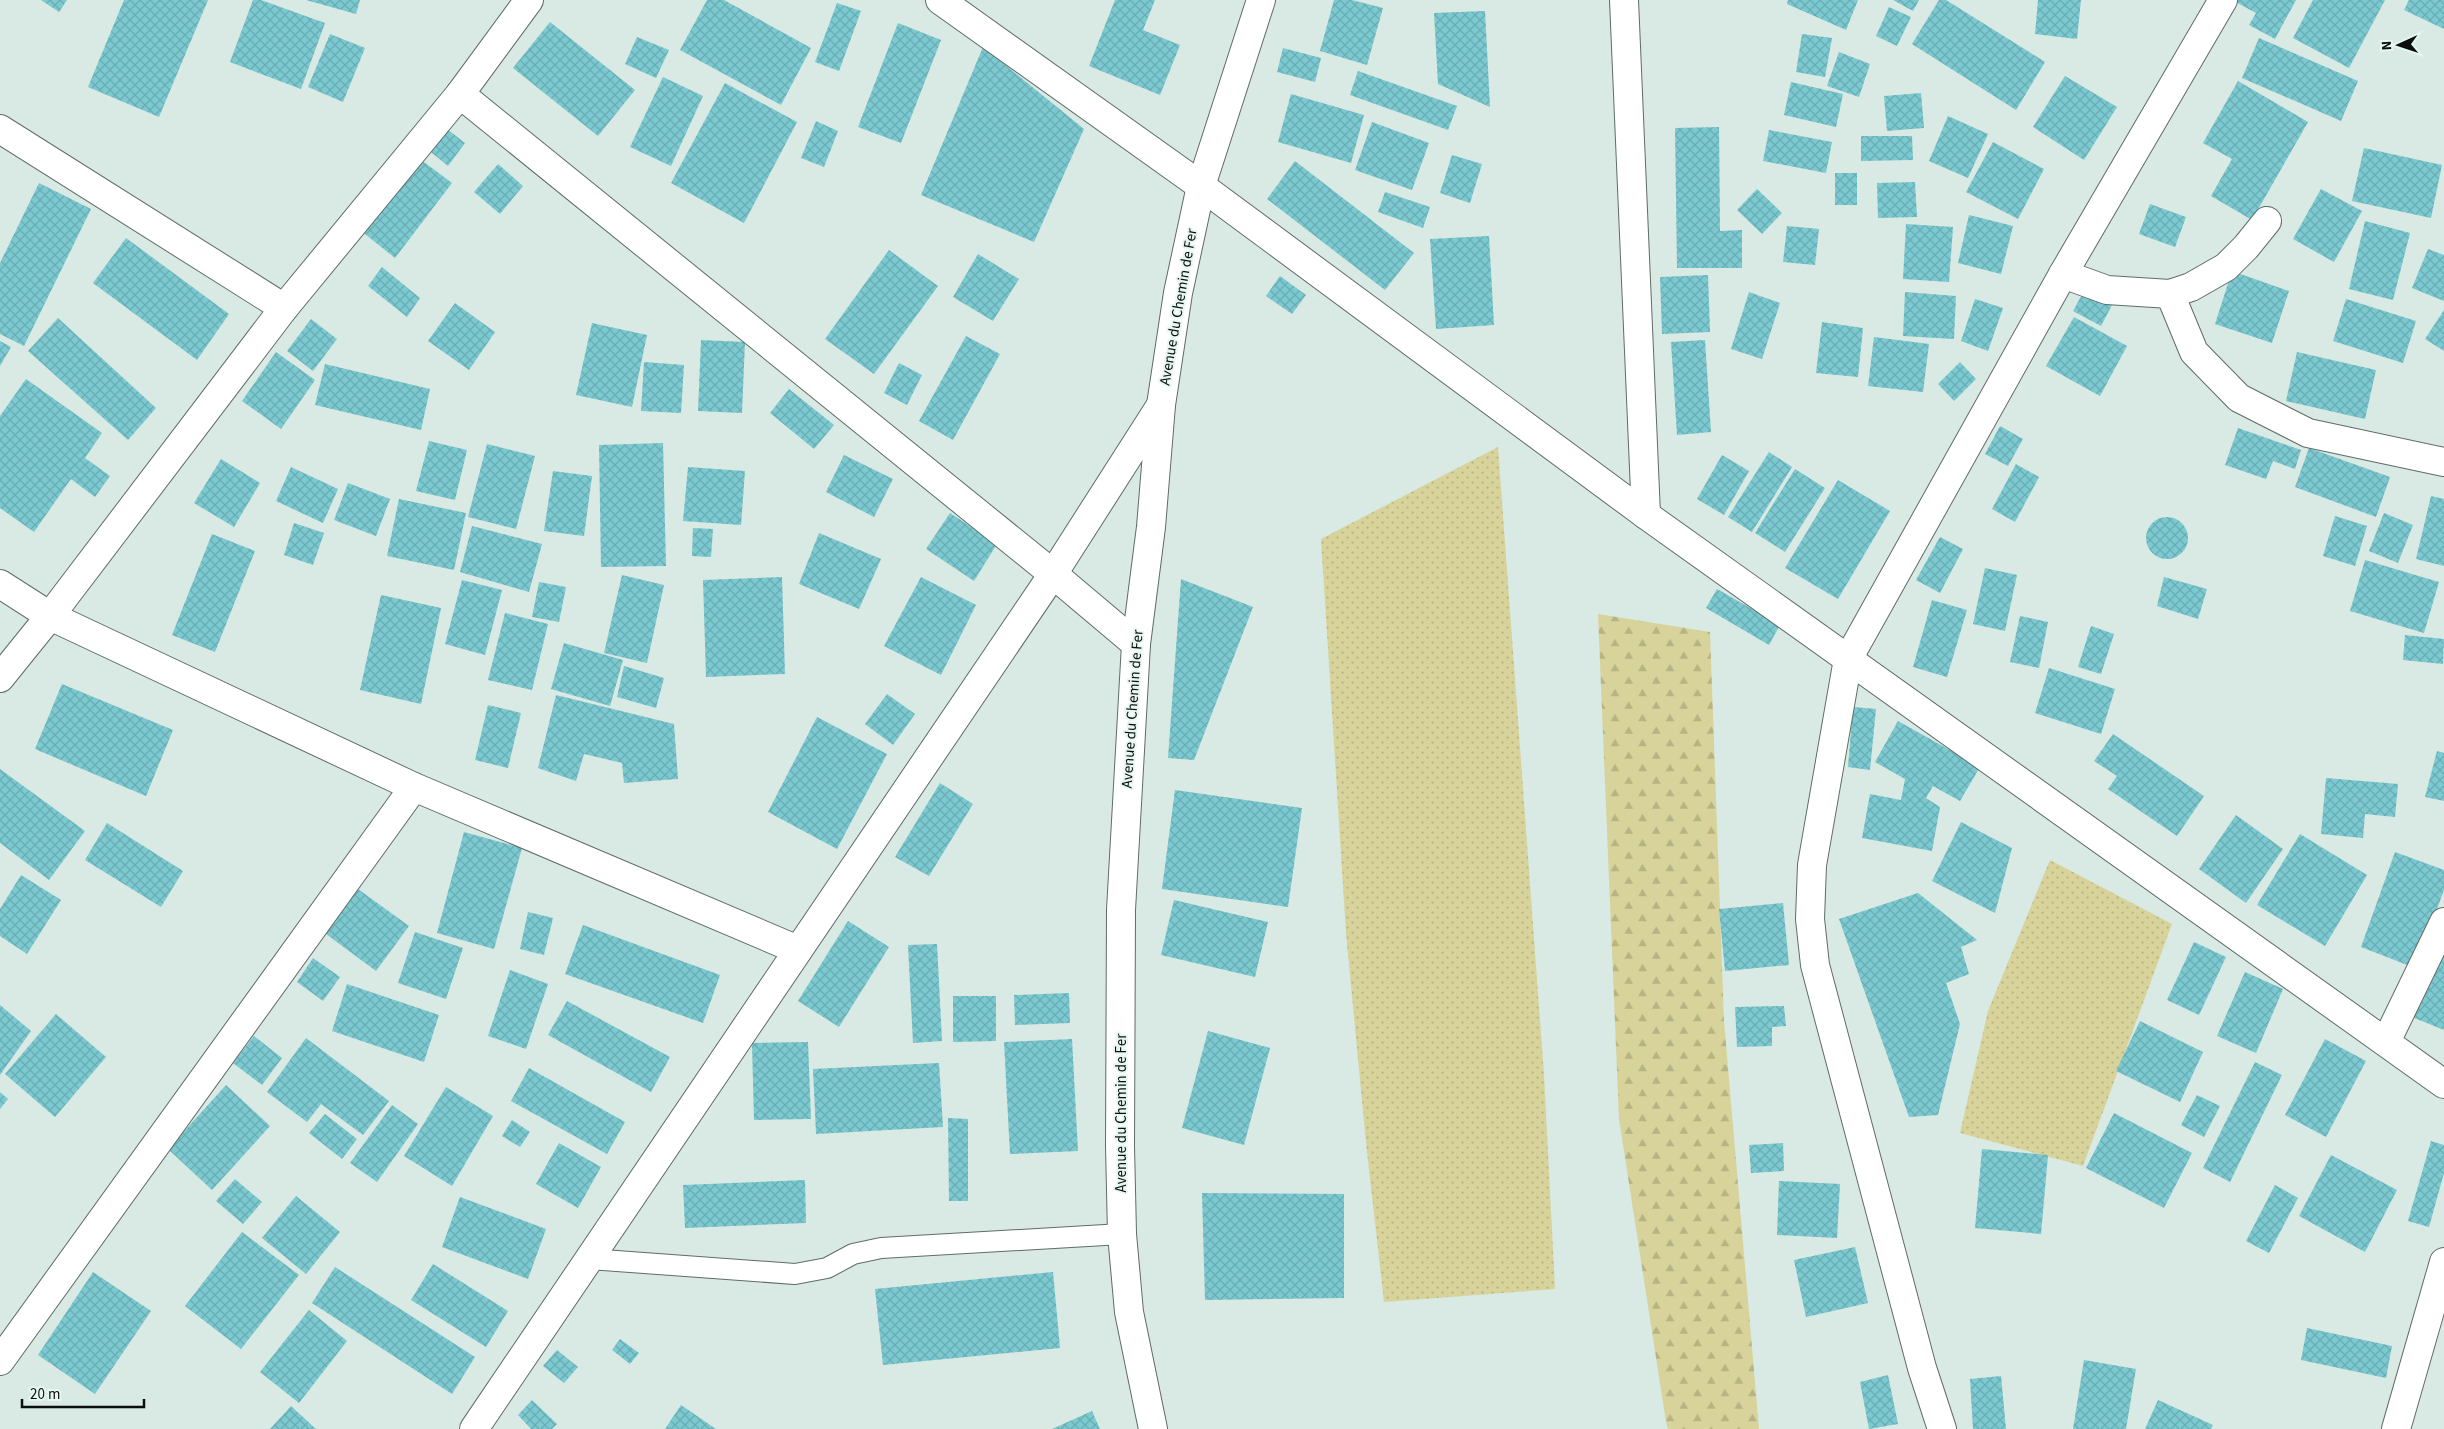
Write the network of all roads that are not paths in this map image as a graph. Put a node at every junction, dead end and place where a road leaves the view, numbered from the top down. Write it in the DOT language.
graph roads {
  1 [pos="529,0"];
  2 [pos="940,0"];
  3 [pos="1261,0"];
  4 [pos="1624,0"];
  5 [pos="2223,0"];
  6 [pos="460,94"];
  7 [pos="0,130"];
  8 [pos="1201,186"];
  9 [pos="2267,220"];
  10 [pos="2063,274"];
  11 [pos="2170,294"];
  12 [pos="284,308"];
  13 [pos="1161,405"];
  14 [pos="2444,462"];
  15 [pos="1646,515"];
  16 [pos="1053,574"];
  17 [pos="0,584"];
  18 [pos="50,616"];
  19 [pos="1136,644"];
  20 [pos="1848,659"];
  21 [pos="0,678"];
  22 [pos="414,787"];
  23 [pos="2444,922"];
  24 [pos="798,950"];
  25 [pos="2386,1042"];
  26 [pos="2444,1084"];
  27 [pos="1122,1234"];
  28 [pos="589,1259"];
  29 [pos="2444,1262"];
  30 [pos="0,1361"];
  31 [pos="474,1429"];
  32 [pos="1153,1429"];
  33 [pos="1942,1429"];
  34 [pos="2396,1429"];
  1 -- 6 [label="street"];
  2 -- 8 [label="street"];
  3 -- 8 [label="street, Avenue du Chemin de Fer"];
  4 -- 15 [label="street"];
  5 -- 10 [label="street"];
  6 -- 12 [label="street"];
  6 -- 16 [label="street"];
  7 -- 12 [label="street"];
  8 -- 13 [label="street, Avenue du Chemin de Fer"];
  8 -- 15 [label="street"];
  9 -- 11 [label="street"];
  10 -- 11 [label="street"];
  10 -- 20 [label="street"];
  11 -- 14 [label="street"];
  12 -- 18 [label="street"];
  13 -- 16 [label="street"];
  13 -- 19 [label="street, Avenue du Chemin de Fer"];
  15 -- 20 [label="street"];
  16 -- 19 [label="street"];
  16 -- 24 [label="street"];
  17 -- 18 [label="street"];
  18 -- 21 [label="street"];
  18 -- 22 [label="street"];
  19 -- 27 [label="street, Avenue du Chemin de Fer"];
  20 -- 25 [label="street"];
  20 -- 33 [label="street"];
  22 -- 24 [label="street"];
  22 -- 30 [label="street"];
  23 -- 25 [label="street"];
  24 -- 28 [label="street"];
  25 -- 26 [label="street"];
  27 -- 28 [label="lane"];
  27 -- 32 [label="street, Avenue du Chemin de Fer"];
  28 -- 31 [label="street"];
  29 -- 34 [label="street"];
}
